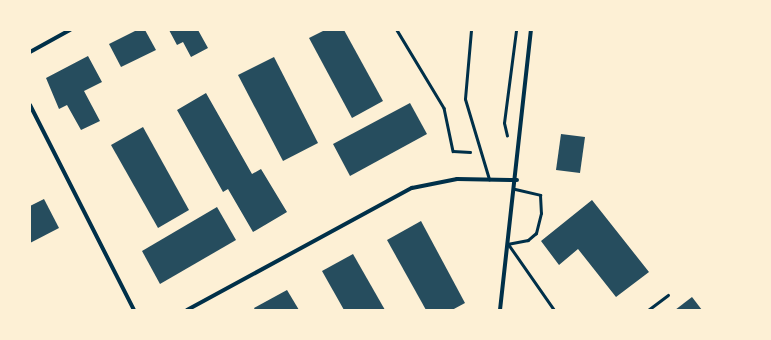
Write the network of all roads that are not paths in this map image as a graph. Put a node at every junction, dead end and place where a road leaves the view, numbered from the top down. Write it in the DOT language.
graph roads {
  1 [pos="70,30"];
  2 [pos="471,30"];
  3 [pos="531,30"];
  4 [pos="30,52"];
  5 [pos="30,105"];
  6 [pos="489,178"];
  7 [pos="517,180"];
  8 [pos="515,189"];
  9 [pos="508,244"];
  10 [pos="668,295"];
  11 [pos="134,310"];
  12 [pos="187,310"];
  13 [pos="500,310"];
  14 [pos="554,310"];
  15 [pos="648,310"];
  1 -- 4 [label="street"];
  2 -- 6 [label="lane"];
  3 -- 7 [label="street"];
  5 -- 11 [label="street"];
  6 -- 7 [label="street"];
  6 -- 12 [label="street"];
  7 -- 8 [label="street"];
  8 -- 9 [label="street"];
  8 -- 9 [label="lane"];
  9 -- 13 [label="street"];
  9 -- 14 [label="lane"];
  10 -- 15 [label="lane"];
}
